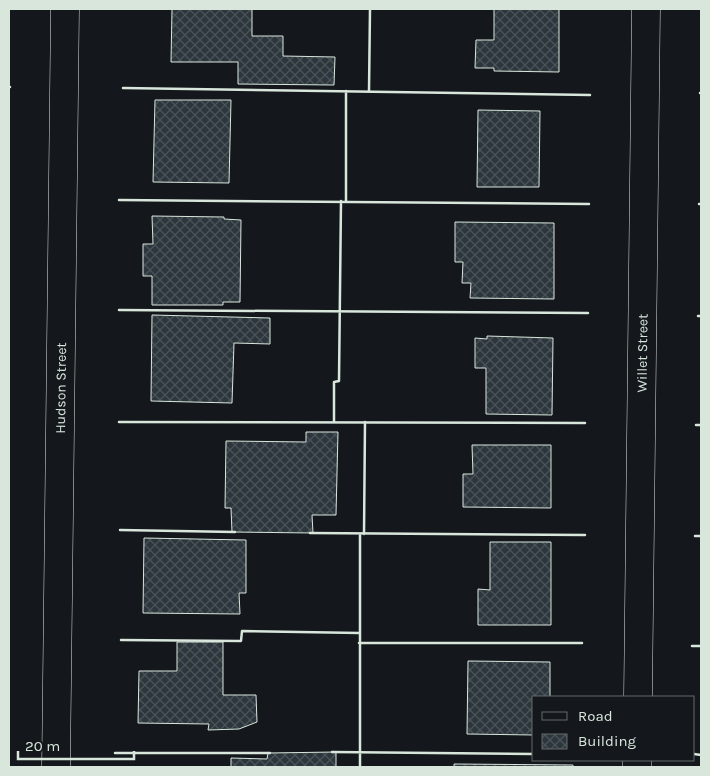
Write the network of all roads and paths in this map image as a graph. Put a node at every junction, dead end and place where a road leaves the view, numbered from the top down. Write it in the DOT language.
graph roads {
  1 [pos="65,9"];
  2 [pos="646,9"];
  3 [pos="638,696"];
  4 [pos="56,767"];
  1 -- 4 [label="street, Hudson Street"];
  2 -- 3 [label="street, Willet Street"];
}
